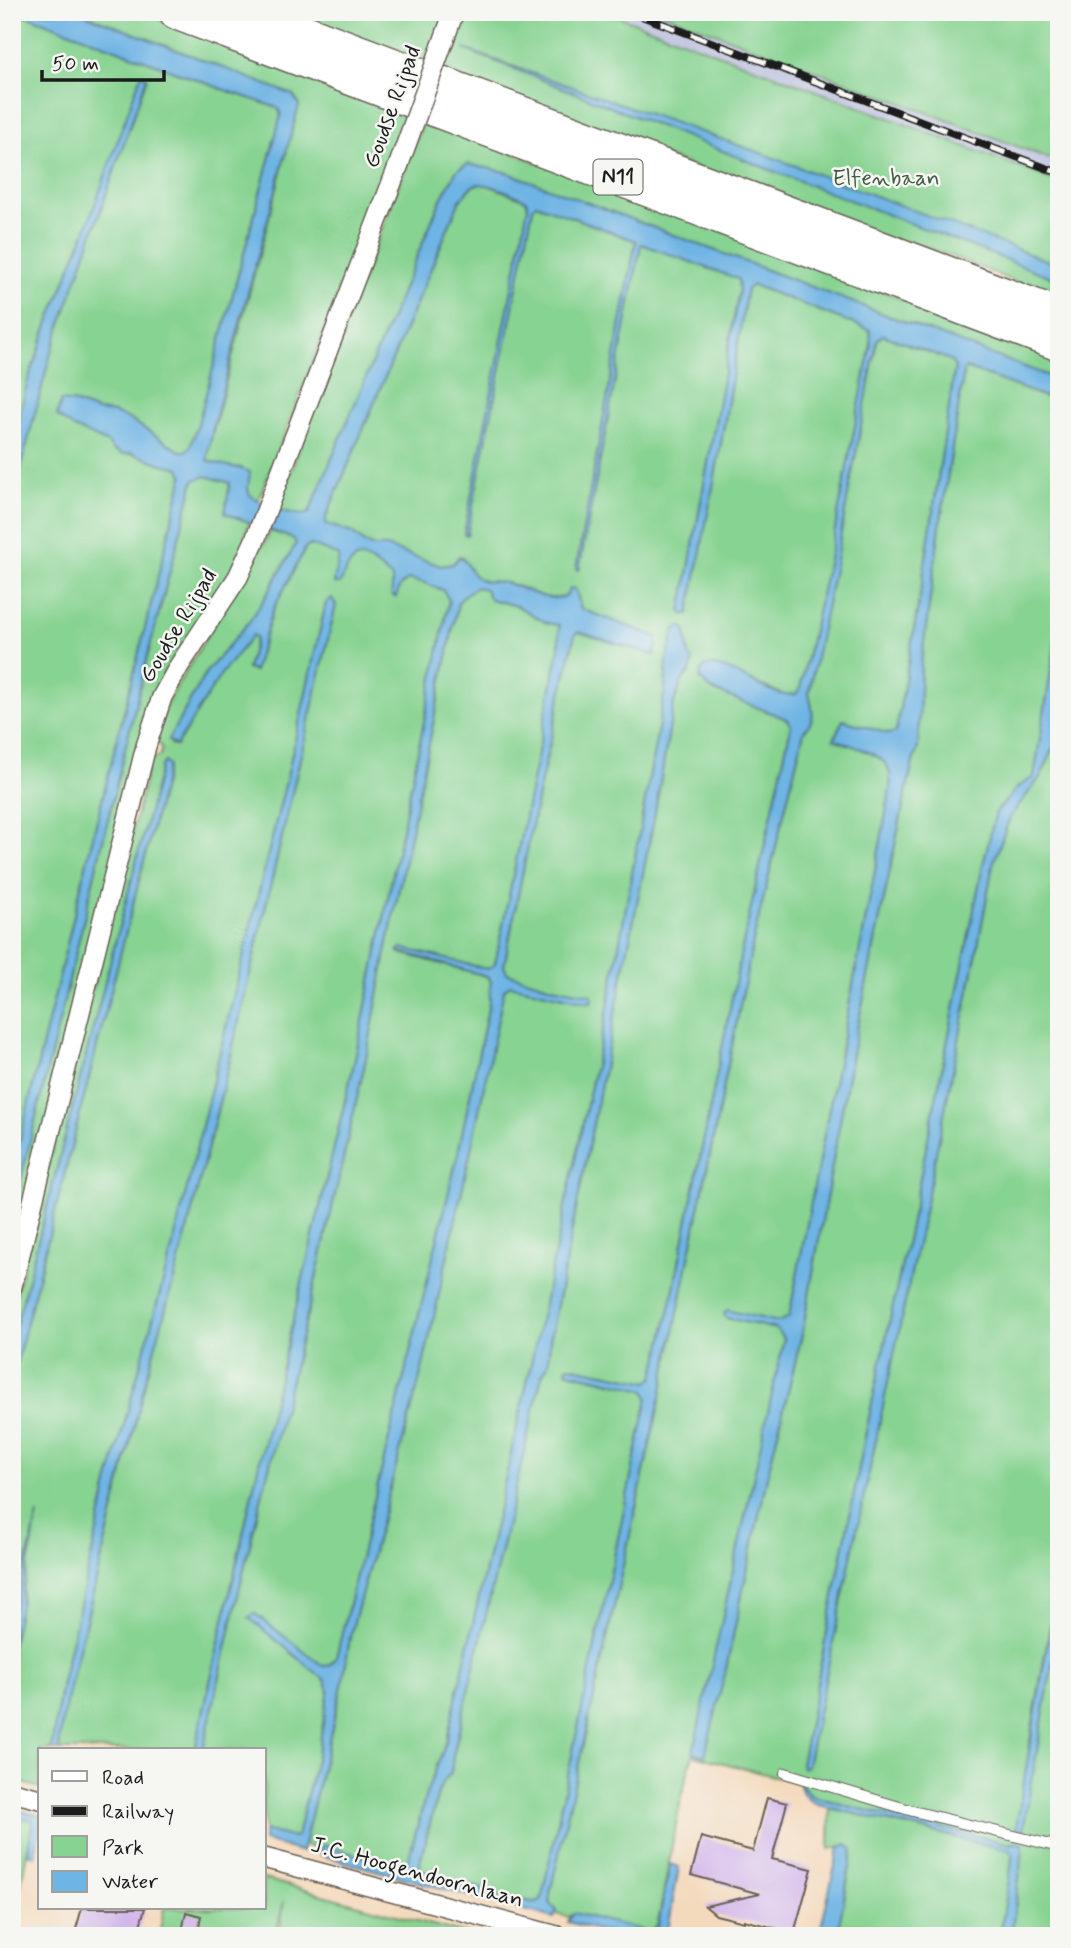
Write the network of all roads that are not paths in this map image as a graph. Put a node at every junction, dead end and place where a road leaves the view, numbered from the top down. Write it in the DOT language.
graph roads {
  1 [pos="177,12"];
  2 [pos="250,12"];
  3 [pos="454,12"];
  4 [pos="1059,316"];
  5 [pos="1059,343"];
  6 [pos="12,1286"];
  7 [pos="785,1773"];
  8 [pos="12,1792"];
  9 [pos="38,1798"];
  10 [pos="1059,1847"];
  11 [pos="266,1859"];
  12 [pos="557,1936"];
  1 -- 5 [label="highway, N11"];
  2 -- 4 [label="highway, N11"];
  3 -- 6 [label="street, Goudse Rijpad, bridge"];
  7 -- 10 [label="lane"];
  8 -- 9 [label="street"];
  11 -- 12 [label="street, J.C. Hoogendoornlaan"];
}
